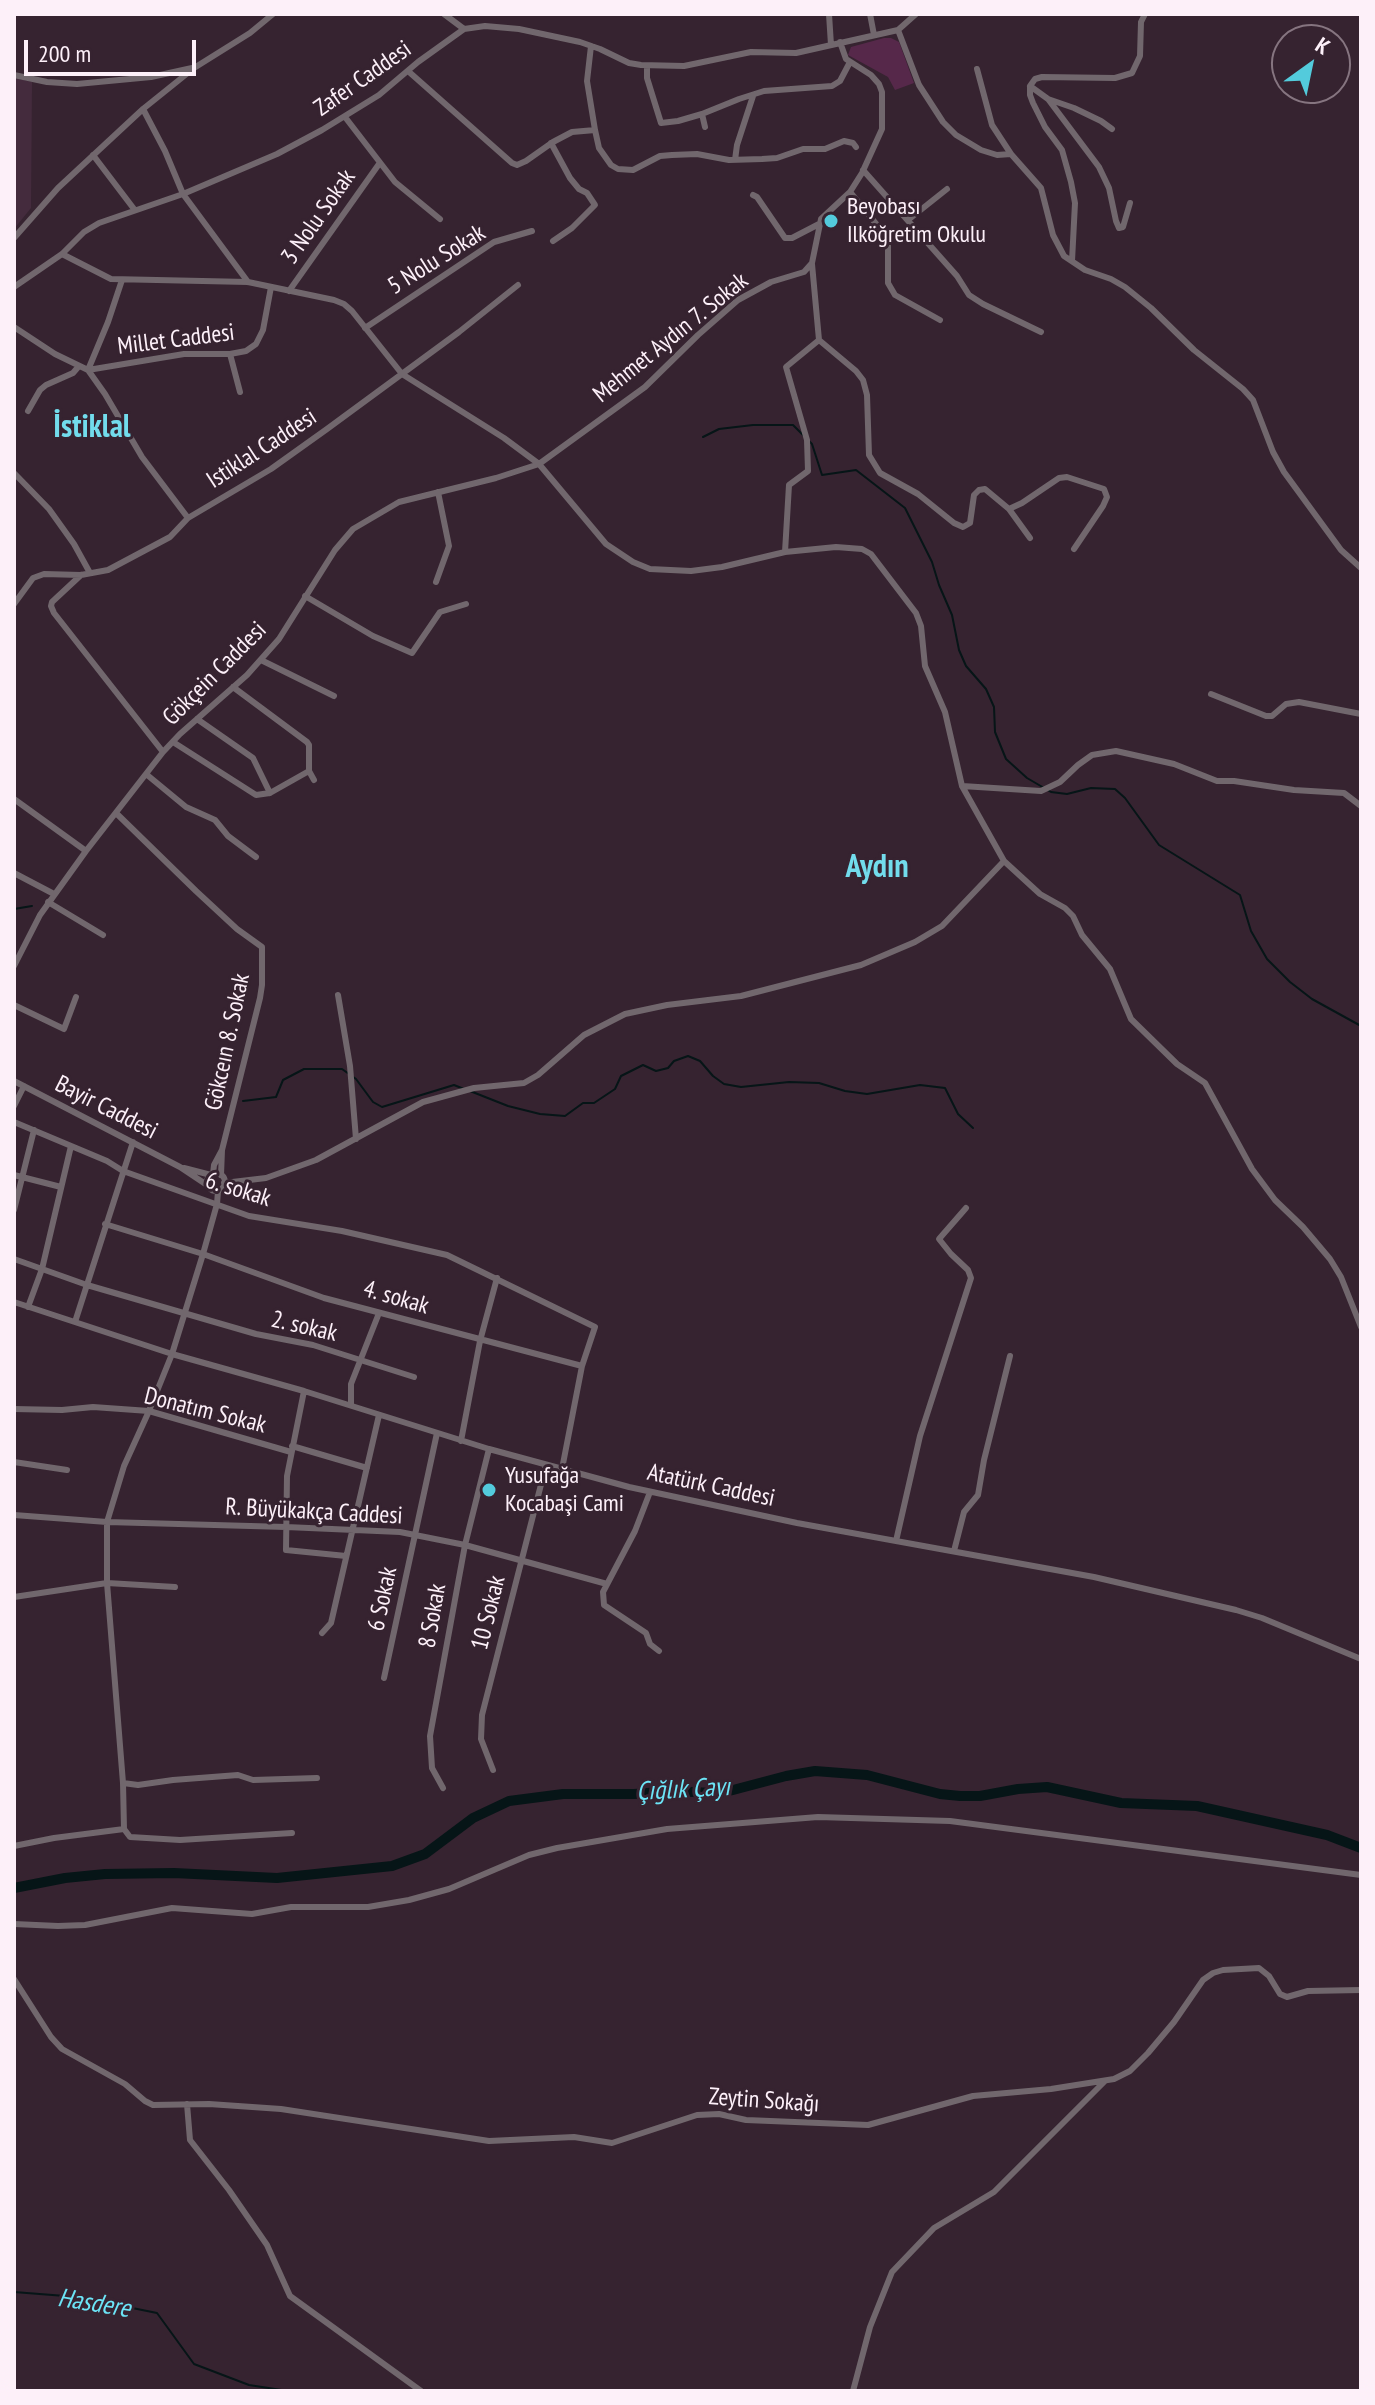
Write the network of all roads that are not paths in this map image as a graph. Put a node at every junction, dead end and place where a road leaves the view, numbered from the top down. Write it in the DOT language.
graph roads {
  1 [pos="273,14"];
  2 [pos="444,14"];
  3 [pos="829,14"];
  4 [pos="870,14"];
  5 [pos="916,14"];
  6 [pos="1145,14"];
  7 [pos="464,29"];
  8 [pos="898,30"];
  9 [pos="874,35"];
  10 [pos="840,42"];
  11 [pos="831,45"];
  12 [pos="591,46"];
  13 [pos="850,62"];
  14 [pos="647,66"];
  15 [pos="194,68"];
  16 [pos="977,69"];
  17 [pos="408,71"];
  18 [pos="14,75"];
  19 [pos="1030,86"];
  20 [pos="753,96"];
  21 [pos="1048,99"];
  22 [pos="143,109"];
  23 [pos="702,114"];
  24 [pos="345,117"];
  25 [pos="705,127"];
  26 [pos="1112,129"];
  27 [pos="595,130"];
  28 [pos="551,143"];
  29 [pos="856,147"];
  30 [pos="1011,154"];
  31 [pos="93,155"];
  32 [pos="735,160"];
  33 [pos="379,164"];
  34 [pos="863,170"];
  35 [pos="947,189"];
  36 [pos="850,192"];
  37 [pos="183,194"];
  38 [pos="753,195"];
  39 [pos="1130,203"];
  40 [pos="134,209"];
  41 [pos="440,219"];
  42 [pos="908,220"];
  43 [pos="819,224"];
  44 [pos="532,231"];
  45 [pos="14,238"];
  46 [pos="553,241"];
  47 [pos="62,254"];
  48 [pos="1072,261"];
  49 [pos="812,263"];
  50 [pos="122,280"];
  51 [pos="248,282"];
  52 [pos="518,285"];
  53 [pos="14,287"];
  54 [pos="271,287"];
  55 [pos="289,291"];
  56 [pos="940,320"];
  57 [pos="14,327"];
  58 [pos="365,328"];
  59 [pos="1041,332"];
  60 [pos="819,340"];
  61 [pos="230,354"];
  62 [pos="79,366"];
  63 [pos="88,370"];
  64 [pos="402,374"];
  65 [pos="240,392"];
  66 [pos="28,411"];
  67 [pos="539,464"];
  68 [pos="14,473"];
  69 [pos="438,492"];
  70 [pos="1009,509"];
  71 [pos="188,518"];
  72 [pos="1030,538"];
  73 [pos="1074,549"];
  74 [pos="785,552"];
  75 [pos="1361,568"];
  76 [pos="90,573"];
  77 [pos="81,575"];
  78 [pos="436,582"];
  79 [pos="305,596"];
  80 [pos="14,604"];
  81 [pos="466,604"];
  82 [pos="261,660"];
  83 [pos="233,687"];
  84 [pos="1211,694"];
  85 [pos="334,696"];
  86 [pos="1361,714"];
  87 [pos="197,719"];
  88 [pos="173,742"];
  89 [pos="163,752"];
  90 [pos="309,771"];
  91 [pos="146,774"];
  92 [pos="314,780"];
  93 [pos="962,786"];
  94 [pos="270,793"];
  95 [pos="14,799"];
  96 [pos="1361,806"];
  97 [pos="116,813"];
  98 [pos="86,851"];
  99 [pos="256,857"];
  100 [pos="1004,861"];
  101 [pos="14,873"];
  102 [pos="54,894"];
  103 [pos="48,902"];
  104 [pos="103,935"];
  105 [pos="14,966"];
  106 [pos="338,995"];
  107 [pos="76,997"];
  108 [pos="14,1005"];
  109 [pos="14,1081"];
  110 [pos="24,1086"];
  111 [pos="14,1106"];
  112 [pos="14,1122"];
  113 [pos="34,1130"];
  114 [pos="356,1139"];
  115 [pos="133,1142"];
  116 [pos="71,1146"];
  117 [pos="180,1167"];
  118 [pos="123,1171"];
  119 [pos="14,1175"];
  120 [pos="217,1177"];
  121 [pos="22,1178"];
  122 [pos="207,1185"];
  123 [pos="61,1187"];
  124 [pos="218,1191"];
  125 [pos="217,1204"];
  126 [pos="966,1208"];
  127 [pos="14,1210"];
  128 [pos="105,1224"];
  129 [pos="203,1254"];
  130 [pos="14,1259"];
  131 [pos="42,1269"];
  132 [pos="497,1278"];
  133 [pos="87,1285"];
  134 [pos="14,1302"];
  135 [pos="28,1307"];
  136 [pos="185,1313"];
  137 [pos="379,1313"];
  138 [pos="75,1322"];
  139 [pos="1361,1327"];
  140 [pos="480,1341"];
  141 [pos="172,1354"];
  142 [pos="1010,1356"];
  143 [pos="360,1359"];
  144 [pos="582,1366"];
  145 [pos="414,1377"];
  146 [pos="304,1391"];
  147 [pos="351,1405"];
  148 [pos="14,1409"];
  149 [pos="149,1411"];
  150 [pos="379,1415"];
  151 [pos="437,1433"];
  152 [pos="461,1441"];
  153 [pos="292,1449"];
  154 [pos="489,1449"];
  155 [pos="14,1462"];
  156 [pos="546,1465"];
  157 [pos="367,1468"];
  158 [pos="562,1469"];
  159 [pos="67,1470"];
  160 [pos="650,1492"];
  161 [pos="14,1515"];
  162 [pos="107,1522"];
  163 [pos="286,1527"];
  164 [pos="352,1530"];
  165 [pos="415,1534"];
  166 [pos="896,1541"];
  167 [pos="465,1545"];
  168 [pos="954,1551"];
  169 [pos="346,1556"];
  170 [pos="520,1560"];
  171 [pos="107,1583"];
  172 [pos="607,1584"];
  173 [pos="175,1587"];
  174 [pos="14,1597"];
  175 [pos="322,1633"];
  176 [pos="659,1651"];
  177 [pos="1361,1659"];
  178 [pos="384,1678"];
  179 [pos="493,1770"];
  180 [pos="317,1778"];
  181 [pos="123,1783"];
  182 [pos="443,1788"];
  183 [pos="124,1829"];
  184 [pos="292,1833"];
  185 [pos="14,1846"];
  186 [pos="1361,1875"];
  187 [pos="14,1924"];
  188 [pos="14,1979"];
  189 [pos="1361,1990"];
  190 [pos="1105,2081"];
  191 [pos="187,2104"];
  192 [pos="421,2391"];
  193 [pos="853,2391"];
  1 -- 15 [label="street"];
  2 -- 7 [label="street"];
  3 -- 11 [label="street"];
  4 -- 9 [label="street"];
  5 -- 8 [label="street"];
  6 -- 19 [label="street"];
  7 -- 12 [label="street"];
  7 -- 17 [label="street, Zafer Caddesi"];
  8 -- 9 [label="street"];
  8 -- 30 [label="street"];
  9 -- 10 [label="street"];
  10 -- 11 [label="street"];
  10 -- 13 [label="street"];
  11 -- 14 [label="street"];
  12 -- 14 [label="street"];
  12 -- 27 [label="street"];
  13 -- 20 [label="street"];
  13 -- 34 [label="street"];
  14 -- 23 [label="street"];
  15 -- 18 [label="street"];
  15 -- 22 [label="street"];
  16 -- 30 [label="street"];
  17 -- 24 [label="street, Zafer Caddesi"];
  17 -- 28 [label="street"];
  19 -- 21 [label="street"];
  19 -- 48 [label="street"];
  20 -- 23 [label="street"];
  20 -- 32 [label="street"];
  21 -- 26 [label="street"];
  21 -- 39 [label="street"];
  22 -- 31 [label="street"];
  22 -- 37 [label="street"];
  23 -- 25 [label="street"];
  24 -- 33 [label="street"];
  24 -- 37 [label="street, Zafer Caddesi"];
  27 -- 28 [label="street"];
  27 -- 32 [label="street"];
  28 -- 46 [label="street"];
  29 -- 32 [label="street"];
  30 -- 48 [label="street"];
  31 -- 40 [label="street"];
  31 -- 45 [label="street"];
  33 -- 41 [label="street"];
  33 -- 55 [label="street, 3 Nolu Sokak"];
  34 -- 36 [label="street"];
  34 -- 42 [label="street"];
  35 -- 42 [label="street"];
  36 -- 43 [label="street"];
  36 -- 56 [label="street"];
  37 -- 40 [label="street, Zafer Caddesi"];
  37 -- 51 [label="street"];
  38 -- 43 [label="street"];
  40 -- 47 [label="street, Zafer Caddesi"];
  42 -- 59 [label="street"];
  43 -- 49 [label="street"];
  44 -- 58 [label="street, 5 Nolu Sokak"];
  47 -- 50 [label="street"];
  47 -- 53 [label="street, Zafer Caddesi"];
  48 -- 75 [label="street"];
  49 -- 60 [label="street"];
  49 -- 67 [label="street, Mehmet Aydın 7. Sokak"];
  50 -- 51 [label="street"];
  50 -- 63 [label="street"];
  51 -- 54 [label="street"];
  52 -- 64 [label="street, Istiklal Caddesi"];
  54 -- 55 [label="street"];
  54 -- 61 [label="street, Millet Caddesi"];
  55 -- 58 [label="street"];
  57 -- 62 [label="street"];
  58 -- 64 [label="street"];
  60 -- 70 [label="street"];
  60 -- 74 [label="street"];
  61 -- 63 [label="street, Millet Caddesi"];
  61 -- 65 [label="street"];
  62 -- 63 [label="street"];
  62 -- 66 [label="street"];
  63 -- 71 [label="street"];
  64 -- 67 [label="street"];
  64 -- 71 [label="street, Istiklal Caddesi"];
  67 -- 69 [label="street, Gökçein Caddesi"];
  67 -- 74 [label="street"];
  68 -- 76 [label="street"];
  69 -- 78 [label="street"];
  69 -- 79 [label="street, Gökçein Caddesi"];
  70 -- 72 [label="street"];
  70 -- 73 [label="street"];
  71 -- 76 [label="street, Istiklal Caddesi"];
  74 -- 93 [label="street"];
  76 -- 77 [label="street, Istiklal Caddesi"];
  77 -- 80 [label="street, Istiklal Caddesi"];
  77 -- 89 [label="street"];
  79 -- 81 [label="street"];
  79 -- 82 [label="street, Gökçein Caddesi"];
  82 -- 83 [label="street, Gökçein Caddesi"];
  82 -- 85 [label="street"];
  83 -- 87 [label="street, Gökçein Caddesi"];
  83 -- 90 [label="street"];
  84 -- 86 [label="street"];
  87 -- 88 [label="street, Gökçein Caddesi"];
  87 -- 94 [label="street"];
  88 -- 89 [label="street, Gökçein Caddesi"];
  88 -- 94 [label="street"];
  89 -- 91 [label="street, Gökçein Caddesi"];
  90 -- 92 [label="street"];
  90 -- 94 [label="street"];
  91 -- 97 [label="street, Gökçein Caddesi"];
  91 -- 99 [label="street"];
  93 -- 96 [label="street"];
  93 -- 100 [label="street"];
  95 -- 98 [label="street"];
  97 -- 98 [label="street, Gökçein Caddesi"];
  97 -- 120 [label="street, Gökceın 8. Sokak"];
  98 -- 102 [label="street, Gökçein Caddesi"];
  100 -- 114 [label="street"];
  100 -- 139 [label="street"];
  101 -- 102 [label="street"];
  102 -- 103 [label="street, Gökçein Caddesi"];
  103 -- 104 [label="street"];
  103 -- 105 [label="street, Gökçein Caddesi"];
  106 -- 114 [label="street"];
  107 -- 108 [label="street"];
  109 -- 110 [label="street, Bayir Caddesi"];
  110 -- 111 [label="street"];
  110 -- 115 [label="street, Bayir Caddesi"];
  112 -- 113 [label="street, 6. sokak"];
  113 -- 116 [label="street, 6. sokak"];
  113 -- 121 [label="street"];
  114 -- 120 [label="street"];
  115 -- 117 [label="street, Bayir Caddesi"];
  115 -- 118 [label="street"];
  116 -- 118 [label="street, 6. sokak"];
  116 -- 123 [label="street"];
  117 -- 120 [label="street, Bayir Caddesi"];
  117 -- 122 [label="street, Bayir Caddesi"];
  118 -- 125 [label="street, 6. sokak"];
  118 -- 128 [label="street"];
  119 -- 121 [label="street"];
  120 -- 122 [label="street, Gökceın 8. Sokak"];
  120 -- 124 [label="street"];
  121 -- 123 [label="street"];
  121 -- 127 [label="street"];
  122 -- 124 [label="street, Bayir Caddesi"];
  123 -- 131 [label="street"];
  124 -- 125 [label="street"];
  125 -- 129 [label="street"];
  125 -- 132 [label="street, 6. sokak"];
  126 -- 166 [label="street"];
  128 -- 129 [label="street, 4. sokak"];
  128 -- 133 [label="street"];
  129 -- 136 [label="street"];
  129 -- 137 [label="street, 4. sokak"];
  130 -- 131 [label="street, 2. sokak"];
  131 -- 133 [label="street, 2. sokak"];
  131 -- 135 [label="street"];
  132 -- 140 [label="street"];
  132 -- 144 [label="street, 6. sokak"];
  133 -- 136 [label="street, 2. sokak"];
  133 -- 138 [label="street"];
  134 -- 135 [label="street, Atatürk Caddesi"];
  135 -- 138 [label="street, Atatürk Caddesi"];
  136 -- 141 [label="street"];
  136 -- 143 [label="street, 2. sokak"];
  137 -- 140 [label="street, 4. sokak"];
  137 -- 143 [label="street"];
  138 -- 141 [label="street, Atatürk Caddesi"];
  140 -- 144 [label="street, 4. sokak"];
  140 -- 152 [label="street"];
  141 -- 146 [label="street, Atatürk Caddesi"];
  141 -- 149 [label="street"];
  142 -- 168 [label="street"];
  143 -- 145 [label="street, 2. sokak"];
  143 -- 147 [label="street"];
  144 -- 158 [label="street"];
  146 -- 147 [label="street, Atatürk Caddesi"];
  146 -- 153 [label="street"];
  147 -- 150 [label="street, Atatürk Caddesi"];
  148 -- 149 [label="street, Donatım Sokak"];
  149 -- 153 [label="street, Donatım Sokak"];
  149 -- 162 [label="street"];
  150 -- 151 [label="street, Atatürk Caddesi"];
  150 -- 157 [label="street"];
  151 -- 152 [label="street, Atatürk Caddesi"];
  151 -- 165 [label="street, 6 Sokak"];
  152 -- 154 [label="street, Atatürk Caddesi"];
  153 -- 157 [label="street, Donatım Sokak"];
  153 -- 163 [label="street"];
  154 -- 156 [label="street, Atatürk Caddesi"];
  154 -- 167 [label="street, 8 Sokak"];
  155 -- 159 [label="street"];
  156 -- 158 [label="street, Atatürk Caddesi"];
  156 -- 170 [label="street, 10 Sokak"];
  157 -- 164 [label="street"];
  158 -- 160 [label="street, Atatürk Caddesi"];
  160 -- 166 [label="street, Atatürk Caddesi"];
  160 -- 172 [label="street"];
  161 -- 162 [label="street, R. Büyükakça Caddesi"];
  162 -- 163 [label="street, R. Büyükakça Caddesi"];
  162 -- 171 [label="street"];
  163 -- 164 [label="street, R. Büyükakça Caddesi"];
  163 -- 169 [label="street"];
  164 -- 165 [label="street, R. Büyükakça Caddesi"];
  164 -- 169 [label="street"];
  165 -- 167 [label="street, R. Büyükakça Caddesi"];
  165 -- 178 [label="street, 6 Sokak"];
  166 -- 168 [label="street, Atatürk Caddesi"];
  167 -- 170 [label="street, R. Büyükakça Caddesi"];
  167 -- 182 [label="street, 8 Sokak"];
  168 -- 177 [label="street, Atatürk Caddesi"];
  169 -- 175 [label="street"];
  170 -- 172 [label="street, R. Büyükakça Caddesi"];
  170 -- 179 [label="street, 10 Sokak"];
  171 -- 173 [label="street"];
  171 -- 174 [label="street"];
  171 -- 181 [label="street"];
  172 -- 176 [label="street"];
  180 -- 181 [label="street"];
  181 -- 183 [label="street"];
  183 -- 184 [label="street"];
  183 -- 185 [label="street"];
  186 -- 187 [label="street"];
  188 -- 191 [label="street, Zeytin Sokağı"];
  189 -- 190 [label="street, Zeytin Sokağı"];
  190 -- 191 [label="street, Zeytin Sokağı"];
  190 -- 193 [label="street"];
  191 -- 192 [label="street"];
}
